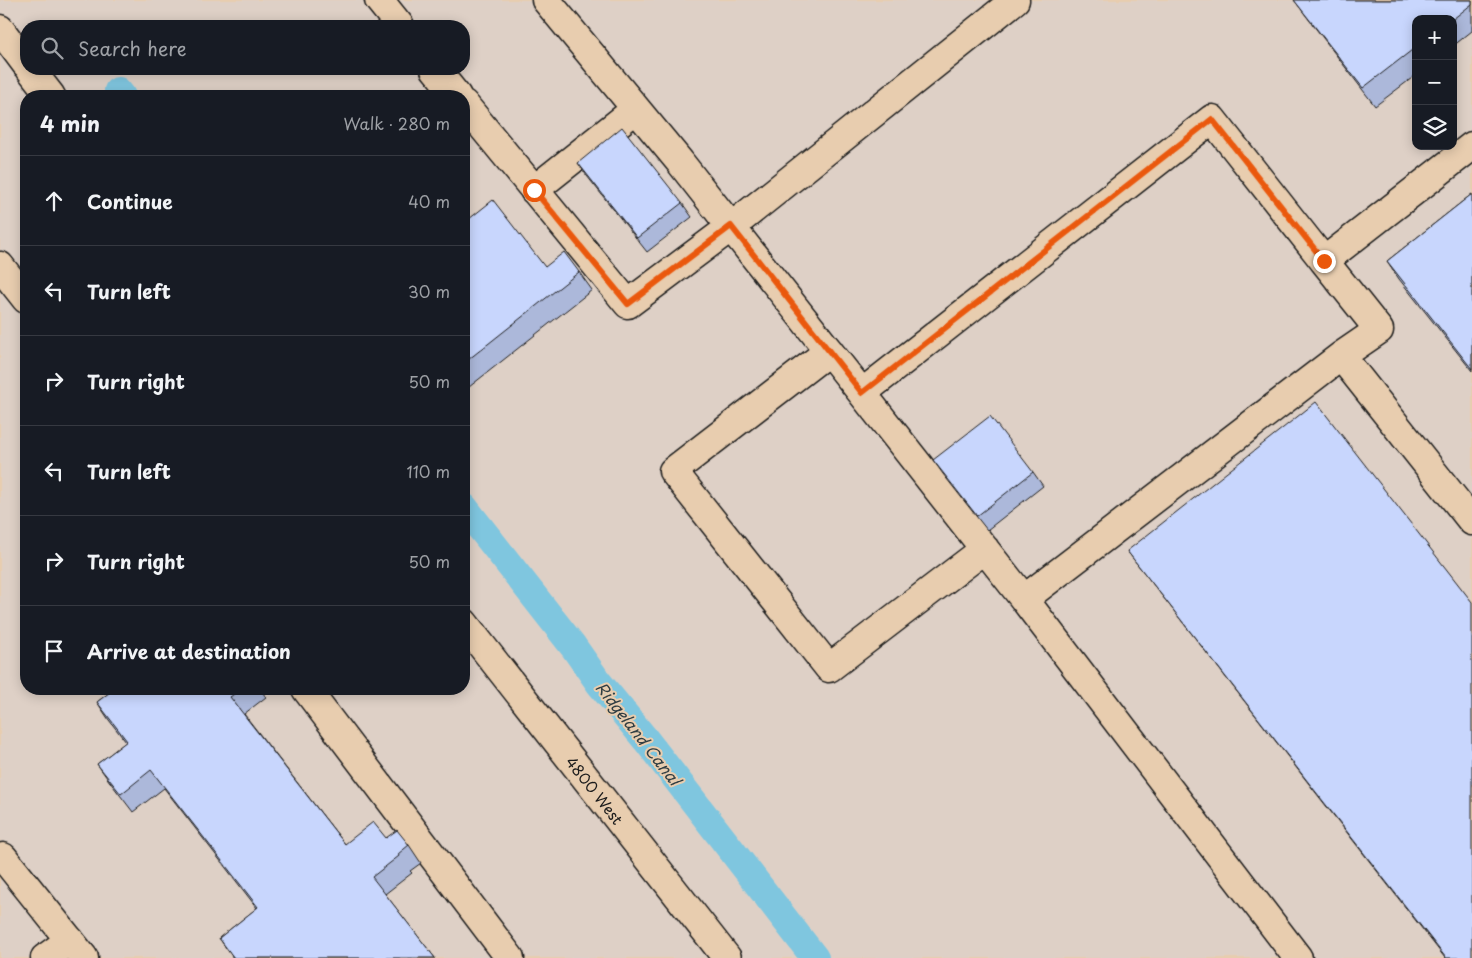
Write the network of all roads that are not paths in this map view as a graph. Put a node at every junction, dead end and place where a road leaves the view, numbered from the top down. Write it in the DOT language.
graph roads {
  1 [pos="378,0"];
  2 [pos="546,0"];
  3 [pos="1015,0"];
  4 [pos="395,20"];
  5 [pos="0,29"];
  6 [pos="20,56"];
  7 [pos="35,75"];
  8 [pos="440,75"];
  9 [pos="47,90"];
  10 [pos="452,90"];
  11 [pos="636,109"];
  12 [pos="470,111"];
  13 [pos="1472,146"];
  14 [pos="534,190"];
  15 [pos="731,226"];
  16 [pos="1324,261"];
  17 [pos="0,266"];
  18 [pos="20,291"];
  19 [pos="829,351"];
  20 [pos="1341,356"];
  21 [pos="862,393"];
  22 [pos="1472,521"];
  23 [pos="985,549"];
  24 [pos="1024,599"];
  25 [pos="470,630"];
  26 [pos="311,695"];
  27 [pos="2,861"];
  28 [pos="77,949"];
  29 [pos="1291,953"];
  30 [pos="45,958"];
  31 [pos="510,958"];
  32 [pos="726,958"];
  1 -- 4 [label="street"];
  2 -- 11 [label="street"];
  3 -- 15 [label="street"];
  5 -- 6 [label="street"];
  7 -- 9 [label="street"];
  8 -- 10 [label="street"];
  11 -- 14 [label="street"];
  11 -- 15 [label="street"];
  12 -- 14 [label="street"];
  13 -- 16 [label="street"];
  14 -- 15 [label="street"];
  15 -- 19 [label="street"];
  16 -- 20 [label="street"];
  16 -- 21 [label="street"];
  17 -- 18 [label="street"];
  19 -- 21 [label="street"];
  19 -- 23 [label="street"];
  20 -- 22 [label="street"];
  20 -- 24 [label="street"];
  21 -- 23 [label="street"];
  23 -- 24 [label="street"];
  24 -- 29 [label="street"];
  25 -- 32 [label="street, 4800 West"];
  26 -- 31 [label="street"];
  27 -- 28 [label="street"];
  28 -- 30 [label="street"];
}
